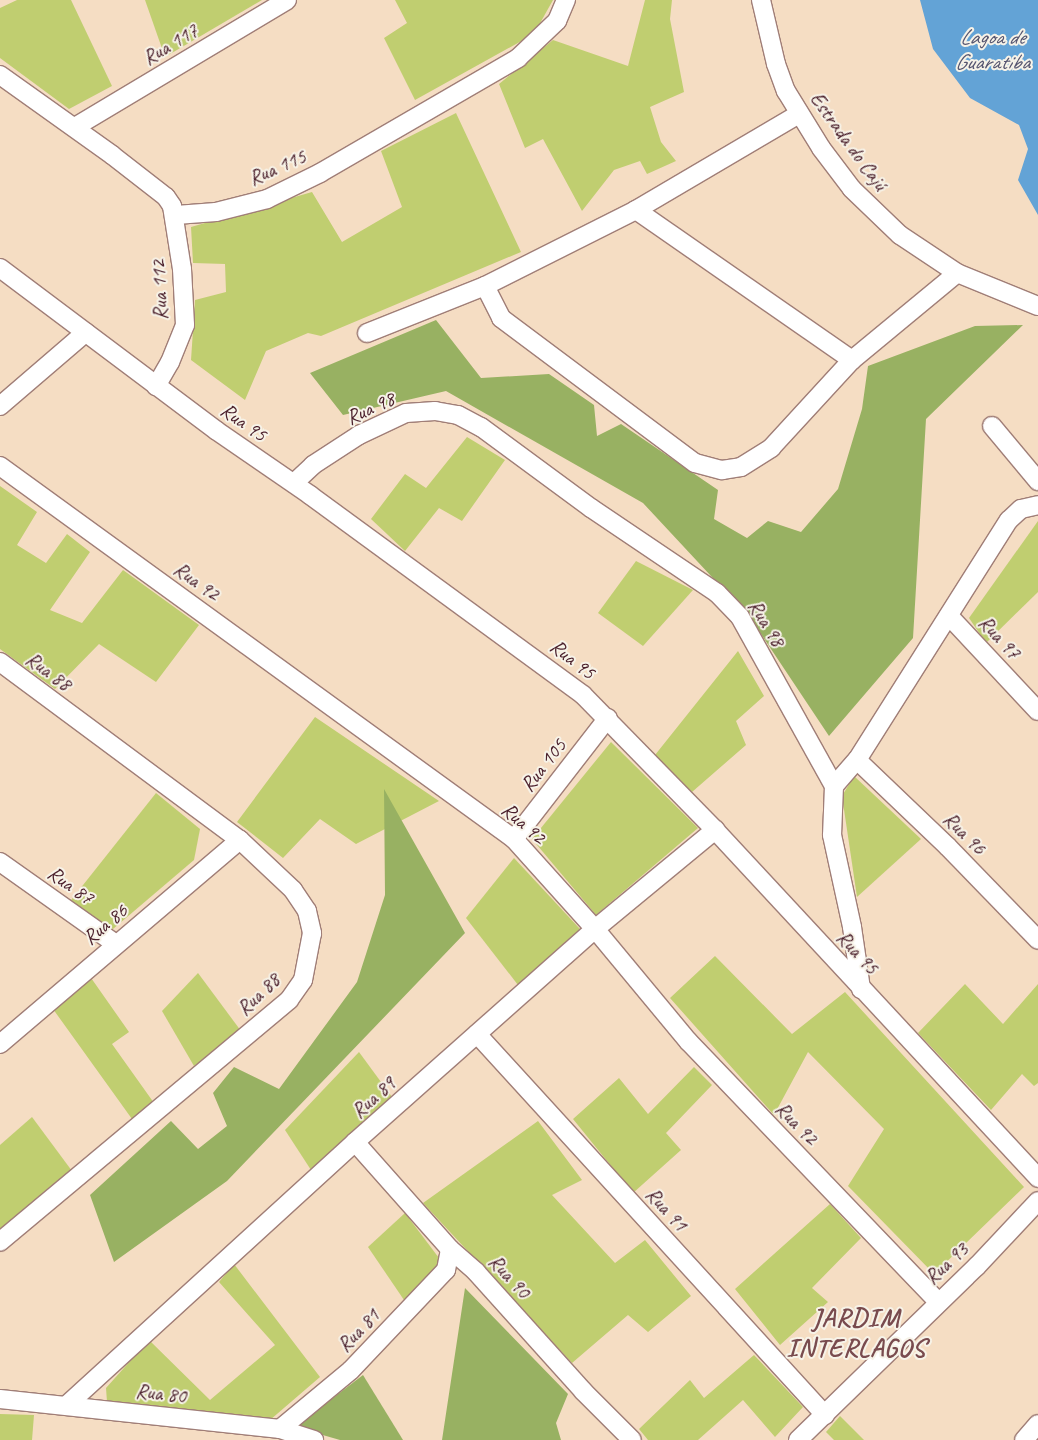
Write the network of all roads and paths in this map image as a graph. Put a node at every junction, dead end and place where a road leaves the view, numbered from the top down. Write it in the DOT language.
graph roads {
  1 [pos="287,0"];
  2 [pos="566,0"];
  3 [pos="761,0"];
  4 [pos="0,74"];
  5 [pos="799,114"];
  6 [pos="76,127"];
  7 [pos="636,210"];
  8 [pos="176,215"];
  9 [pos="0,268"];
  10 [pos="957,273"];
  11 [pos="485,286"];
  12 [pos="1038,306"];
  13 [pos="86,332"];
  14 [pos="367,333"];
  15 [pos="852,360"];
  16 [pos="156,386"];
  17 [pos="0,406"];
  18 [pos="992,426"];
  19 [pos="0,466"];
  20 [pos="1038,481"];
  21 [pos="294,483"];
  22 [pos="1038,505"];
  23 [pos="949,616"];
  24 [pos="0,662"];
  25 [pos="1038,711"];
  26 [pos="608,718"];
  27 [pos="857,760"];
  28 [pos="834,786"];
  29 [pos="715,830"];
  30 [pos="514,839"];
  31 [pos="240,840"];
  32 [pos="0,862"];
  33 [pos="595,929"];
  34 [pos="1038,940"];
  35 [pos="116,944"];
  36 [pos="861,989"];
  37 [pos="477,1034"];
  38 [pos="0,1044"];
  39 [pos="355,1142"];
  40 [pos="1038,1178"];
  41 [pos="1038,1201"];
  42 [pos="0,1242"];
  43 [pos="450,1249"];
  44 [pos="938,1302"];
  45 [pos="0,1399"];
  46 [pos="67,1405"];
  47 [pos="824,1414"];
  48 [pos="1038,1424"];
  49 [pos="280,1428"];
  50 [pos="252,1433"];
  51 [pos="314,1440"];
  52 [pos="632,1440"];
  53 [pos="798,1440"];
  54 [pos="1024,1440"];
  1 -- 6 [label="street, Rua 117"];
  2 -- 8 [label="street, Rua 115"];
  3 -- 5 [label="street, Estrada do Cajú"];
  4 -- 6 [label="street"];
  5 -- 7 [label="street"];
  5 -- 10 [label="street, Estrada do Cajú"];
  6 -- 8 [label="street"];
  7 -- 11 [label="street"];
  7 -- 15 [label="street"];
  8 -- 16 [label="street, Rua 112"];
  9 -- 13 [label="street, Rua 95"];
  10 -- 12 [label="street, Estrada do Cajú"];
  10 -- 15 [label="street"];
  11 -- 14 [label="street"];
  11 -- 15 [label="street"];
  13 -- 16 [label="street, Rua 95"];
  13 -- 17 [label="street"];
  16 -- 21 [label="street, Rua 95"];
  18 -- 20 [label="street"];
  19 -- 30 [label="street, Rua 92"];
  21 -- 26 [label="street, Rua 95"];
  21 -- 28 [label="street, Rua 98"];
  22 -- 23 [label="street"];
  23 -- 25 [label="street, Rua 97"];
  23 -- 27 [label="street"];
  24 -- 31 [label="street, Rua 88"];
  26 -- 29 [label="street, Rua 95"];
  26 -- 30 [label="street, Rua 105"];
  27 -- 28 [label="street"];
  27 -- 34 [label="street, Rua 96"];
  28 -- 36 [label="street"];
  29 -- 33 [label="street, Rua 89"];
  29 -- 36 [label="street, Rua 95"];
  30 -- 33 [label="street, Rua 92"];
  31 -- 35 [label="street, Rua 86"];
  31 -- 42 [label="street, Rua 88"];
  32 -- 35 [label="street, Rua 87"];
  33 -- 37 [label="street, Rua 89"];
  33 -- 44 [label="street, Rua 92"];
  35 -- 38 [label="street, Rua 86"];
  36 -- 40 [label="street, Rua 95"];
  37 -- 39 [label="street, Rua 89"];
  37 -- 47 [label="street, Rua 91"];
  39 -- 43 [label="street, Rua 90"];
  39 -- 46 [label="street, Rua 89"];
  41 -- 44 [label="street, Rua 93"];
  43 -- 49 [label="street, Rua 81"];
  43 -- 52 [label="street, Rua 90"];
  44 -- 47 [label="street, Rua 93"];
  45 -- 46 [label="street, Rua 80"];
  46 -- 50 [label="street, Rua 80"];
  47 -- 53 [label="street, Rua 93"];
  48 -- 54 [label="street"];
  49 -- 50 [label="street, Rua 80"];
  49 -- 51 [label="street, Rua 80"];
}
